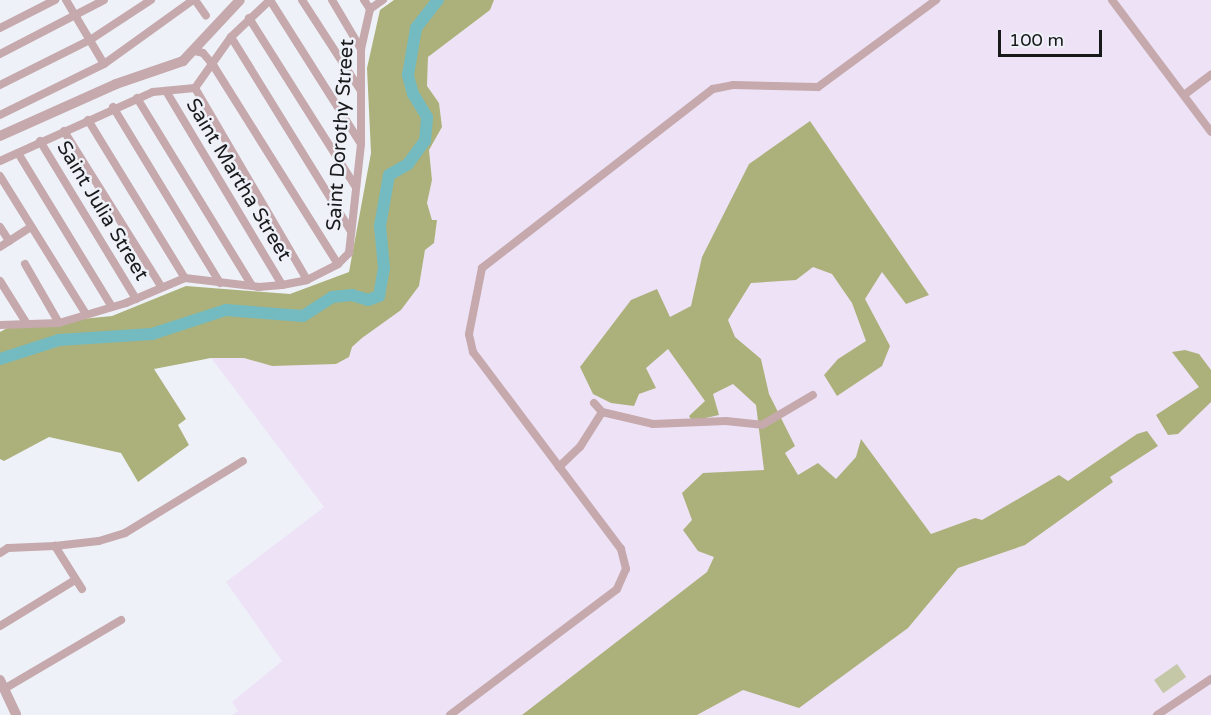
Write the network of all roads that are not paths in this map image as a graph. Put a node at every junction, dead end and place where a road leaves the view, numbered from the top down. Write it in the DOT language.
graph roads {
  1 [pos="55,0"];
  2 [pos="66,0"];
  3 [pos="104,0"];
  4 [pos="151,0"];
  5 [pos="194,0"];
  6 [pos="270,0"];
  7 [pos="302,0"];
  8 [pos="332,0"];
  9 [pos="364,0"];
  10 [pos="383,0"];
  11 [pos="936,0"];
  12 [pos="1112,0"];
  13 [pos="235,1"];
  14 [pos="369,9"];
  15 [pos="206,16"];
  16 [pos="77,17"];
  17 [pos="249,18"];
  18 [pos="0,28"];
  19 [pos="231,37"];
  20 [pos="90,40"];
  21 [pos="361,49"];
  22 [pos="195,51"];
  23 [pos="0,54"];
  24 [pos="104,64"];
  25 [pos="213,65"];
  26 [pos="1211,75"];
  27 [pos="0,85"];
  28 [pos="195,88"];
  29 [pos="166,91"];
  30 [pos="361,92"];
  31 [pos="1184,95"];
  32 [pos="137,98"];
  33 [pos="113,107"];
  34 [pos="0,115"];
  35 [pos="88,120"];
  36 [pos="64,131"];
  37 [pos="1211,132"];
  38 [pos="0,136"];
  39 [pos="40,141"];
  40 [pos="361,144"];
  41 [pos="18,153"];
  42 [pos="0,161"];
  43 [pos="0,176"];
  44 [pos="356,187"];
  45 [pos="0,227"];
  46 [pos="31,227"];
  47 [pos="350,230"];
  48 [pos="9,241"];
  49 [pos="0,247"];
  50 [pos="25,264"];
  51 [pos="338,264"];
  52 [pos="185,278"];
  53 [pos="307,280"];
  54 [pos="0,281"];
  55 [pos="220,282"];
  56 [pos="282,285"];
  57 [pos="161,286"];
  58 [pos="252,286"];
  59 [pos="4,297"];
  60 [pos="136,299"];
  61 [pos="112,307"];
  62 [pos="86,314"];
  63 [pos="59,322"];
  64 [pos="27,324"];
  65 [pos="0,325"];
  66 [pos="813,395"];
  67 [pos="594,403"];
  68 [pos="602,412"];
  69 [pos="243,461"];
  70 [pos="560,467"];
  71 [pos="55,546"];
  72 [pos="0,553"];
  73 [pos="75,580"];
  74 [pos="82,589"];
  75 [pos="121,620"];
  76 [pos="0,626"];
  77 [pos="1211,679"];
  78 [pos="2,685"];
  79 [pos="16,715"];
  80 [pos="450,715"];
  81 [pos="1157,715"];
  1 -- 18 [label="street"];
  2 -- 16 [label="street"];
  3 -- 16 [label="street"];
  4 -- 20 [label="street"];
  5 -- 15 [label="street"];
  5 -- 24 [label="street"];
  6 -- 17 [label="street"];
  6 -- 40 [label="street"];
  7 -- 30 [label="street"];
  8 -- 21 [label="street"];
  9 -- 14 [label="street"];
  10 -- 14 [label="street"];
  11 -- 70 [label="street"];
  12 -- 31 [label="street"];
  13 -- 22 [label="street"];
  14 -- 21 [label="street, Saint Dorothy Street"];
  16 -- 20 [label="street"];
  16 -- 23 [label="street"];
  17 -- 19 [label="street"];
  17 -- 44 [label="street"];
  19 -- 25 [label="street"];
  19 -- 47 [label="street"];
  20 -- 24 [label="street"];
  20 -- 27 [label="street"];
  21 -- 30 [label="street, Saint Dorothy Street"];
  22 -- 25 [label="street"];
  22 -- 38 [label="street"];
  24 -- 34 [label="street"];
  25 -- 28 [label="street"];
  25 -- 51 [label="street"];
  26 -- 31 [label="street"];
  28 -- 29 [label="street"];
  28 -- 53 [label="street"];
  29 -- 32 [label="street"];
  29 -- 56 [label="street, Saint Martha Street"];
  30 -- 40 [label="street, Saint Dorothy Street"];
  31 -- 37 [label="street"];
  32 -- 33 [label="street"];
  32 -- 58 [label="street"];
  33 -- 35 [label="street"];
  33 -- 55 [label="street"];
  35 -- 36 [label="street"];
  35 -- 52 [label="street"];
  36 -- 39 [label="street"];
  36 -- 57 [label="street"];
  39 -- 41 [label="street"];
  39 -- 60 [label="street, Saint Julia Street"];
  40 -- 44 [label="street, Saint Dorothy Street"];
  41 -- 42 [label="street"];
  41 -- 61 [label="street"];
  43 -- 46 [label="street"];
  44 -- 47 [label="street, Saint Dorothy Street"];
  45 -- 48 [label="street"];
  46 -- 48 [label="street"];
  46 -- 62 [label="street"];
  47 -- 51 [label="street, Saint Dorothy Street"];
  48 -- 49 [label="street"];
  50 -- 63 [label="street"];
  51 -- 53 [label="street"];
  52 -- 55 [label="street"];
  52 -- 57 [label="street"];
  53 -- 56 [label="street"];
  54 -- 59 [label="street"];
  55 -- 58 [label="street"];
  56 -- 58 [label="street"];
  57 -- 60 [label="street"];
  59 -- 64 [label="street"];
  60 -- 61 [label="street"];
  61 -- 62 [label="street"];
  62 -- 63 [label="street"];
  63 -- 64 [label="street"];
  64 -- 65 [label="street"];
  66 -- 68 [label="street"];
  67 -- 68 [label="street"];
  68 -- 70 [label="street"];
  69 -- 71 [label="street"];
  70 -- 80 [label="street"];
  71 -- 72 [label="street"];
  71 -- 73 [label="street"];
  73 -- 74 [label="street"];
  73 -- 76 [label="street"];
  75 -- 78 [label="street"];
  77 -- 81 [label="street"];
  78 -- 79 [label="street"];
}
